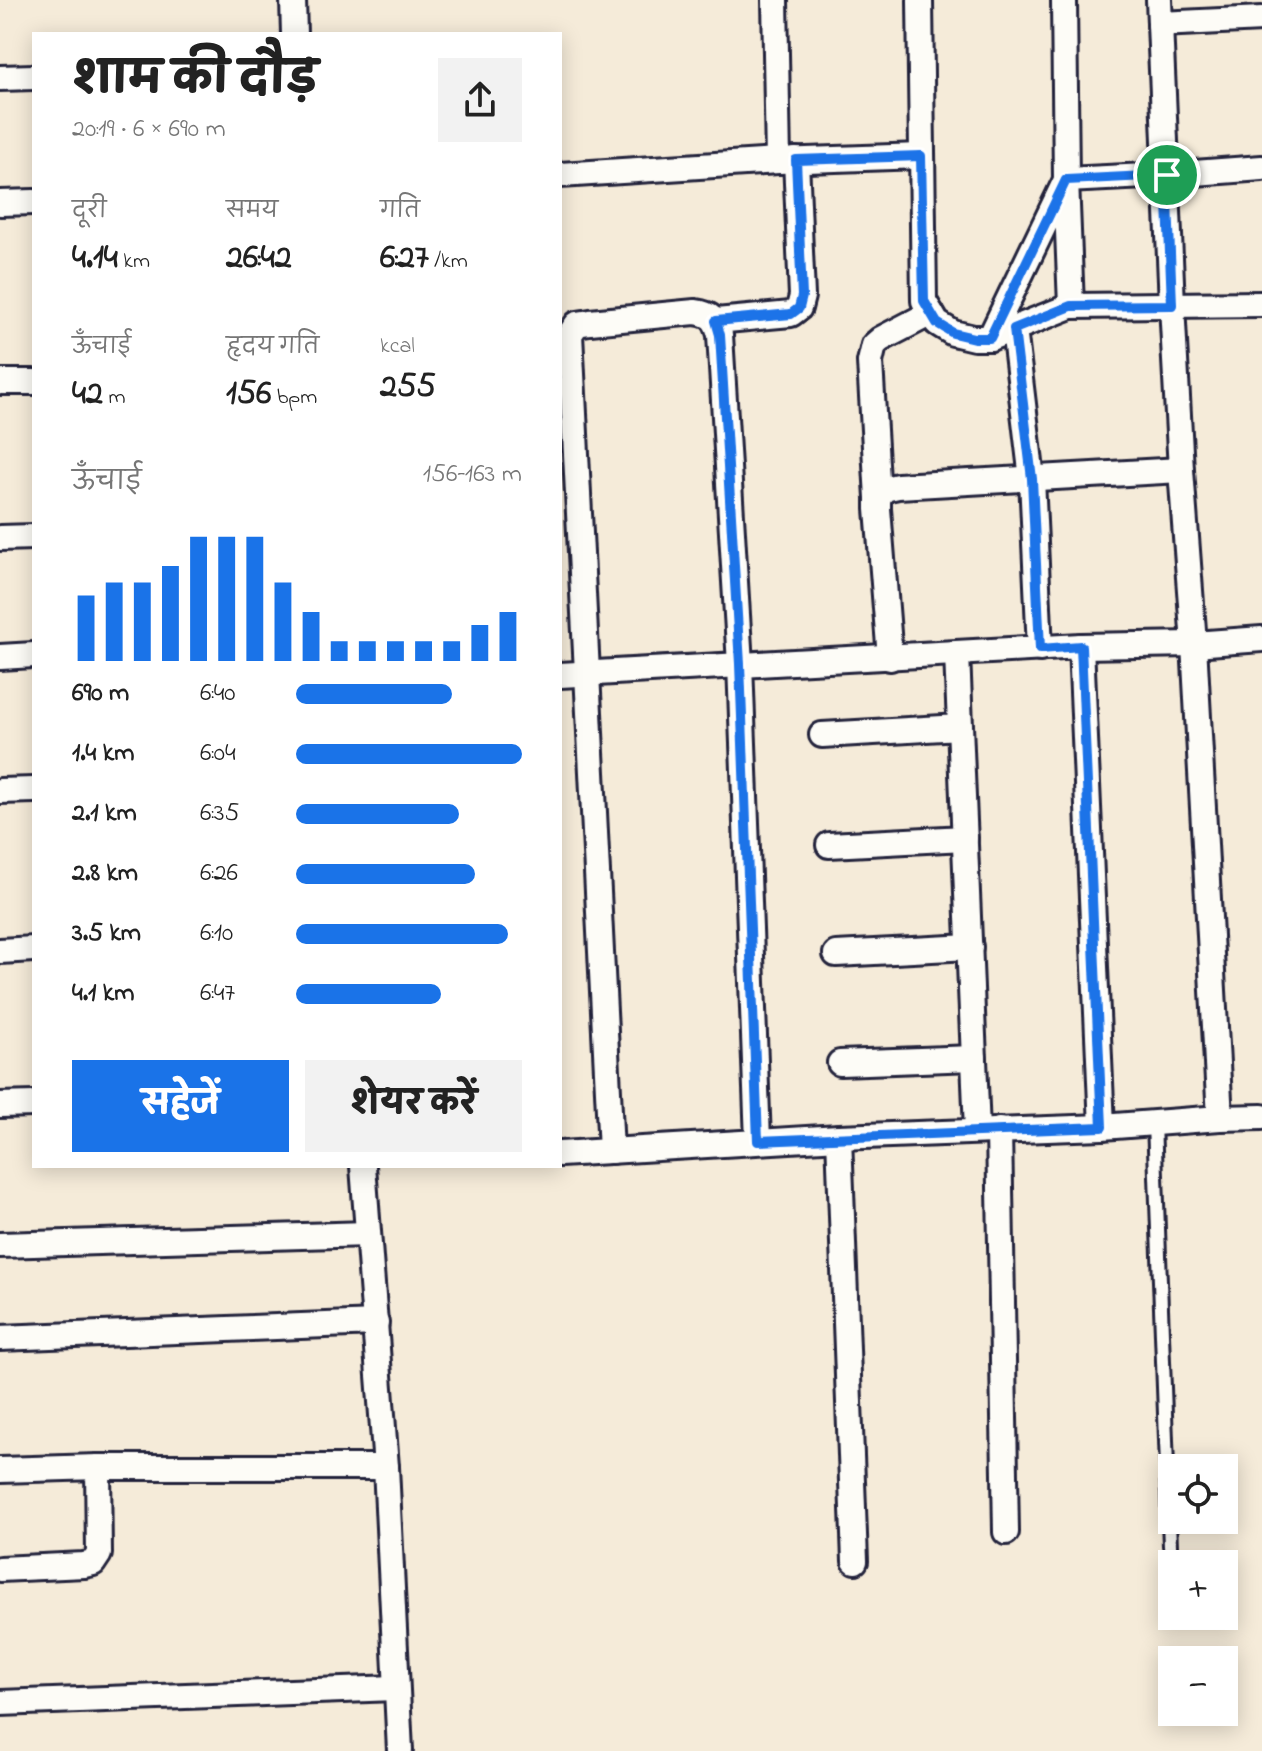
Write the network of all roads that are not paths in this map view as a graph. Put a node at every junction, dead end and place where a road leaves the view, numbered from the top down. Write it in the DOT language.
graph roads {
  1 [pos="293,0"];
  2 [pos="775,0"];
  3 [pos="920,0"];
  4 [pos="1064,0"];
  5 [pos="1160,12"];
  6 [pos="1262,19"];
  7 [pos="294,32"];
  8 [pos="32,77"];
  9 [pos="0,78"];
  10 [pos="921,156"];
  11 [pos="787,161"];
  12 [pos="1262,168"];
  13 [pos="562,175"];
  14 [pos="1167,175"];
  15 [pos="1066,180"];
  16 [pos="32,202"];
  17 [pos="0,203"];
  18 [pos="1262,304"];
  19 [pos="1172,305"];
  20 [pos="1071,306"];
  21 [pos="931,313"];
  22 [pos="716,321"];
  23 [pos="1014,329"];
  24 [pos="990,338"];
  25 [pos="0,382"];
  26 [pos="32,382"];
  27 [pos="1181,470"];
  28 [pos="1032,479"];
  29 [pos="878,498"];
  30 [pos="32,537"];
  31 [pos="0,538"];
  32 [pos="1262,639"];
  33 [pos="1194,644"];
  34 [pos="1081,646"];
  35 [pos="1040,649"];
  36 [pos="957,654"];
  37 [pos="32,655"];
  38 [pos="0,657"];
  39 [pos="890,658"];
  40 [pos="740,664"];
  41 [pos="588,673"];
  42 [pos="562,675"];
  43 [pos="960,727"];
  44 [pos="822,735"];
  45 [pos="32,790"];
  46 [pos="0,791"];
  47 [pos="965,838"];
  48 [pos="829,845"];
  49 [pos="970,947"];
  50 [pos="32,949"];
  51 [pos="0,951"];
  52 [pos="836,954"];
  53 [pos="974,1058"];
  54 [pos="840,1063"];
  55 [pos="32,1104"];
  56 [pos="0,1105"];
  57 [pos="1262,1117"];
  58 [pos="1220,1118"];
  59 [pos="1154,1123"];
  60 [pos="1102,1127"];
  61 [pos="988,1131"];
  62 [pos="839,1137"];
  63 [pos="758,1141"];
  64 [pos="611,1151"];
  65 [pos="562,1154"];
  66 [pos="363,1168"];
  67 [pos="368,1234"];
  68 [pos="0,1245"];
  69 [pos="376,1323"];
  70 [pos="0,1338"];
  71 [pos="98,1467"];
  72 [pos="386,1467"];
  73 [pos="0,1470"];
  74 [pos="1006,1532"];
  75 [pos="1170,1546"];
  76 [pos="855,1561"];
  77 [pos="0,1569"];
  78 [pos="395,1688"];
  79 [pos="0,1703"];
  80 [pos="400,1751"];
  1 -- 7 [label="street"];
  2 -- 11 [label="street"];
  3 -- 10 [label="street"];
  4 -- 15 [label="street"];
  5 -- 6 [label="street"];
  5 -- 14 [label="street"];
  8 -- 9 [label="street"];
  10 -- 11 [label="street"];
  10 -- 21 [label="street"];
  11 -- 13 [label="street"];
  11 -- 22 [label="street"];
  12 -- 14 [label="street"];
  14 -- 15 [label="street"];
  14 -- 19 [label="street"];
  15 -- 20 [label="street"];
  15 -- 24 [label="street"];
  16 -- 17 [label="street"];
  18 -- 19 [label="street"];
  19 -- 20 [label="street"];
  19 -- 27 [label="street"];
  20 -- 23 [label="street"];
  21 -- 24 [label="street"];
  21 -- 29 [label="street"];
  22 -- 40 [label="street"];
  22 -- 41 [label="street"];
  23 -- 24 [label="street"];
  23 -- 28 [label="street"];
  25 -- 26 [label="street"];
  27 -- 28 [label="street"];
  27 -- 33 [label="street"];
  28 -- 29 [label="street"];
  28 -- 35 [label="street"];
  29 -- 39 [label="street"];
  30 -- 31 [label="street"];
  32 -- 33 [label="street"];
  33 -- 34 [label="street"];
  33 -- 58 [label="street"];
  34 -- 35 [label="street"];
  34 -- 60 [label="street"];
  35 -- 36 [label="street"];
  36 -- 39 [label="street"];
  36 -- 43 [label="street"];
  37 -- 38 [label="street"];
  39 -- 40 [label="street"];
  40 -- 41 [label="street"];
  40 -- 63 [label="street"];
  41 -- 42 [label="street"];
  41 -- 64 [label="street"];
  43 -- 44 [label="street"];
  43 -- 47 [label="street"];
  45 -- 46 [label="street"];
  47 -- 48 [label="street"];
  47 -- 49 [label="street"];
  49 -- 52 [label="street"];
  49 -- 53 [label="street"];
  50 -- 51 [label="street"];
  53 -- 54 [label="street"];
  53 -- 61 [label="street"];
  55 -- 56 [label="street"];
  57 -- 58 [label="street"];
  58 -- 59 [label="street"];
  59 -- 60 [label="street"];
  59 -- 75 [label="lane"];
  60 -- 61 [label="street"];
  61 -- 62 [label="street"];
  61 -- 74 [label="street"];
  62 -- 63 [label="street"];
  62 -- 76 [label="street"];
  63 -- 64 [label="street"];
  64 -- 65 [label="street"];
  66 -- 67 [label="street"];
  67 -- 68 [label="street"];
  67 -- 69 [label="street"];
  69 -- 70 [label="street"];
  69 -- 72 [label="street"];
  71 -- 72 [label="street"];
  71 -- 73 [label="street"];
  71 -- 77 [label="street"];
  72 -- 78 [label="street"];
  78 -- 79 [label="street"];
  78 -- 80 [label="street"];
}
